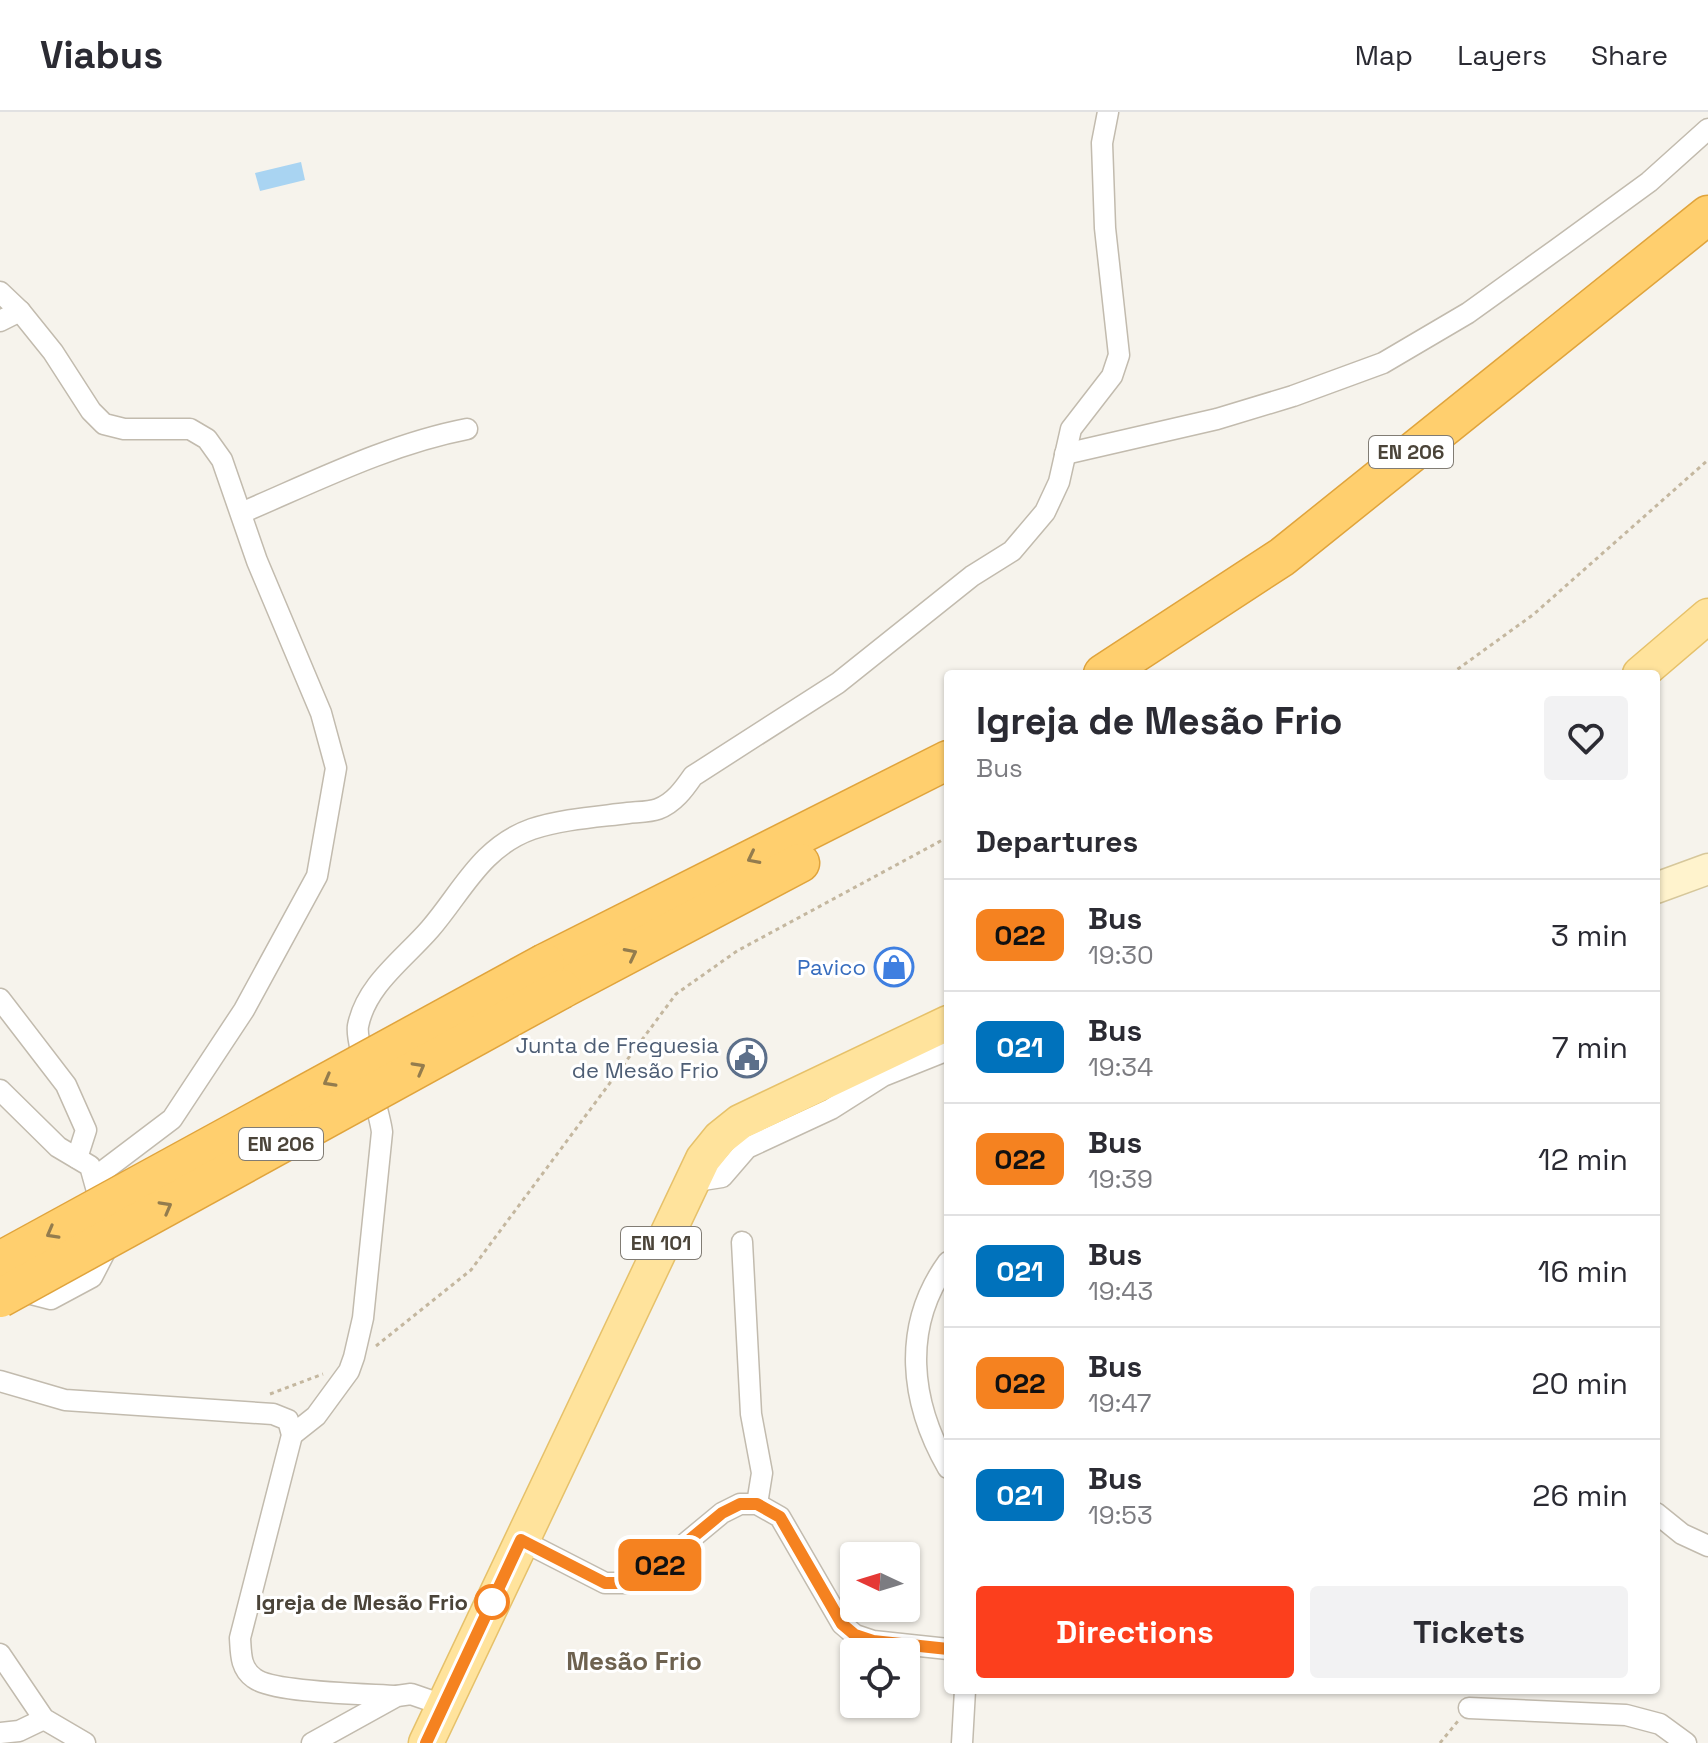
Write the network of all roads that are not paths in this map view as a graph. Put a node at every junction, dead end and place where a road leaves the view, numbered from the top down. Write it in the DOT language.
graph roads {
  1 [pos="1108,112"];
  2 [pos="1708,129"];
  3 [pos="1708,215"];
  4 [pos="1708,234"];
  5 [pos="0,292"];
  6 [pos="20,311"];
  7 [pos="0,321"];
  8 [pos="467,429"];
  9 [pos="1065,454"];
  10 [pos="241,513"];
  11 [pos="1708,616"];
  12 [pos="1109,670"];
  13 [pos="1135,670"];
  14 [pos="1645,670"];
  15 [pos="944,762"];
  16 [pos="944,784"];
  17 [pos="1705,875"];
  18 [pos="1660,887"];
  19 [pos="554,976"];
  20 [pos="0,999"];
  21 [pos="944,1025"];
  22 [pos="944,1052"];
  23 [pos="0,1090"];
  24 [pos="77,1158"];
  25 [pos="94,1178"];
  26 [pos="690,1182"];
  27 [pos="742,1242"];
  28 [pos="0,1261"];
  29 [pos="944,1267"];
  30 [pos="0,1287"];
  31 [pos="0,1298"];
  32 [pos="0,1381"];
  33 [pos="292,1435"];
  34 [pos="944,1459"];
  35 [pos="757,1504"];
  36 [pos="1660,1516"];
  37 [pos="521,1540"];
  38 [pos="1708,1546"];
  39 [pos="944,1648"];
  40 [pos="0,1654"];
  41 [pos="965,1694"];
  42 [pos="397,1696"];
  43 [pos="443,1705"];
  44 [pos="1469,1708"];
  45 [pos="44,1719"];
  46 [pos="0,1734"];
  47 [pos="1,1743"];
  48 [pos="85,1743"];
  49 [pos="312,1743"];
  50 [pos="426,1743"];
  51 [pos="962,1743"];
  52 [pos="1686,1743"];
  1 -- 9 [label="street"];
  2 -- 9 [label="street"];
  3 -- 12 [label="highway, EN 206"];
  4 -- 13 [label="highway, EN 206"];
  5 -- 6 [label="street"];
  6 -- 7 [label="street"];
  6 -- 10 [label="street"];
  8 -- 10 [label="street"];
  9 -- 33 [label="street"];
  10 -- 25 [label="street"];
  11 -- 14 [label="main road"];
  15 -- 19 [label="highway, EN 206, one-way"];
  19 -- 16 [label="highway, EN 206, one-way"];
  17 -- 18 [label="street"];
  19 -- 28 [label="highway, EN 206, one-way, bridge"];
  31 -- 19 [label="highway, EN 206, one-way, bridge"];
  20 -- 24 [label="street"];
  21 -- 26 [label="main road, EN 101"];
  22 -- 26 [label="street"];
  23 -- 24 [label="street"];
  24 -- 25 [label="street"];
  25 -- 30 [label="street"];
  26 -- 37 [label="main road, EN 101"];
  27 -- 35 [label="street"];
  29 -- 34 [label="street"];
  32 -- 33 [label="street"];
  33 -- 42 [label="street"];
  35 -- 37 [label="street"];
  35 -- 39 [label="street"];
  36 -- 38 [label="street"];
  37 -- 43 [label="main road, EN 101"];
  40 -- 45 [label="street"];
  41 -- 51 [label="street"];
  42 -- 43 [label="street"];
  42 -- 49 [label="street"];
  43 -- 50 [label="main road, EN 101"];
  44 -- 52 [label="street"];
  45 -- 46 [label="street"];
  45 -- 48 [label="street"];
  46 -- 47 [label="street"];
}
